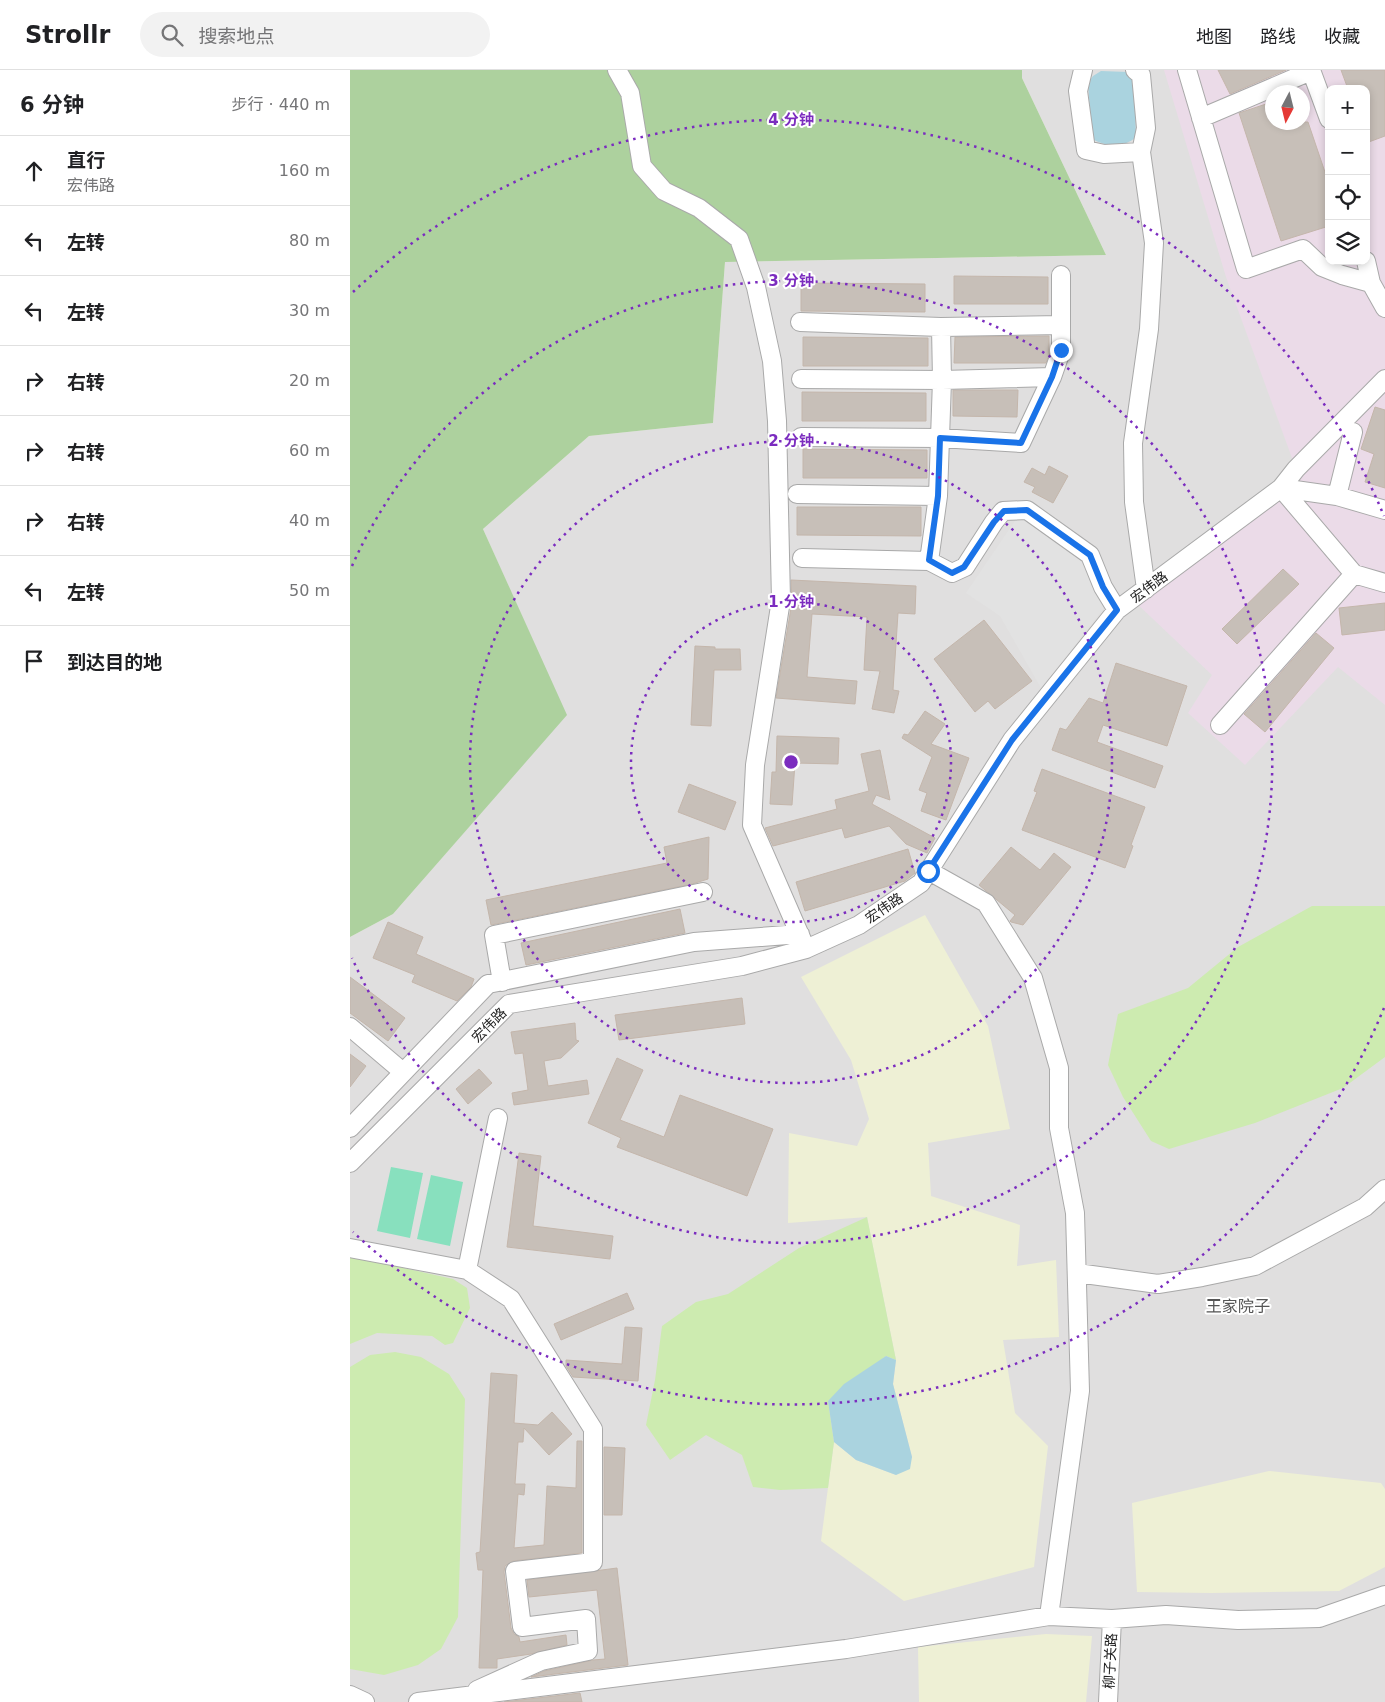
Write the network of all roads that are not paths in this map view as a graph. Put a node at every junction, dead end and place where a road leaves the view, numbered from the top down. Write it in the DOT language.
graph roads {
  1 [pos="617,70"];
  2 [pos="1083,70"];
  3 [pos="1135,70"];
  4 [pos="1186,70"];
  5 [pos="1311,70"];
  6 [pos="1325,108"];
  7 [pos="1201,118"];
  8 [pos="1141,152"];
  9 [pos="1367,265"];
  10 [pos="1061,275"];
  11 [pos="1371,283"];
  12 [pos="1385,308"];
  13 [pos="800,322"];
  14 [pos="1061,325"];
  15 [pos="941,327"];
  16 [pos="1052,377"];
  17 [pos="801,378"];
  18 [pos="1385,379"];
  19 [pos="942,380"];
  20 [pos="1353,432"];
  21 [pos="801,436"];
  22 [pos="940,438"];
  23 [pos="1281,488"];
  24 [pos="797,494"];
  25 [pos="938,496"];
  26 [pos="1337,496"];
  27 [pos="1385,510"];
  28 [pos="802,558"];
  29 [pos="929,560"];
  30 [pos="1354,574"];
  31 [pos="1385,583"];
  32 [pos="1146,589"];
  33 [pos="1117,610"];
  34 [pos="1220,726"];
  35 [pos="928,871"];
  36 [pos="703,892"];
  37 [pos="803,941"];
  38 [pos="502,982"];
  39 [pos="350,1027"];
  40 [pos="403,1072"];
  41 [pos="498,1118"];
  42 [pos="351,1124"];
  43 [pos="350,1163"];
  44 [pos="1385,1189"];
  45 [pos="350,1248"];
  46 [pos="468,1270"];
  47 [pos="1077,1273"];
  48 [pos="1385,1595"];
  49 [pos="1049,1616"];
  50 [pos="1112,1619"];
  51 [pos="350,1695"];
  52 [pos="459,1698"];
  53 [pos="365,1702"];
  54 [pos="418,1702"];
  55 [pos="1108,1702"];
  1 -- 37 [label="street"];
  2 -- 8 [label="street"];
  3 -- 8 [label="street"];
  4 -- 7 [label="street"];
  5 -- 6 [label="street"];
  5 -- 7 [label="street"];
  7 -- 11 [label="street"];
  8 -- 32 [label="street"];
  9 -- 11 [label="street"];
  10 -- 14 [label="street"];
  11 -- 12 [label="street"];
  13 -- 15 [label="street"];
  14 -- 15 [label="street"];
  14 -- 16 [label="street"];
  15 -- 19 [label="street"];
  16 -- 19 [label="street"];
  16 -- 22 [label="street"];
  17 -- 19 [label="street"];
  18 -- 23 [label="street, 宏伟路"];
  19 -- 22 [label="street"];
  20 -- 26 [label="street"];
  21 -- 22 [label="street"];
  22 -- 25 [label="street"];
  23 -- 26 [label="street"];
  23 -- 30 [label="street"];
  23 -- 32 [label="street, 宏伟路"];
  24 -- 25 [label="street"];
  25 -- 29 [label="street"];
  26 -- 27 [label="street"];
  28 -- 29 [label="street"];
  29 -- 33 [label="street"];
  30 -- 31 [label="street"];
  30 -- 34 [label="street"];
  32 -- 33 [label="street, 宏伟路"];
  33 -- 35 [label="street, 宏伟路"];
  35 -- 37 [label="street, 宏伟路"];
  35 -- 47 [label="street"];
  36 -- 38 [label="street"];
  37 -- 38 [label="street"];
  37 -- 43 [label="street, 宏伟路"];
  38 -- 40 [label="street"];
  39 -- 40 [label="street"];
  40 -- 42 [label="street"];
  41 -- 46 [label="street"];
  44 -- 47 [label="street"];
  45 -- 46 [label="street"];
  46 -- 52 [label="street"];
  47 -- 49 [label="street"];
  48 -- 50 [label="street"];
  49 -- 50 [label="street"];
  49 -- 52 [label="street"];
  50 -- 55 [label="street, 柳子关路"];
  51 -- 53 [label="street"];
  52 -- 54 [label="street"];
}
